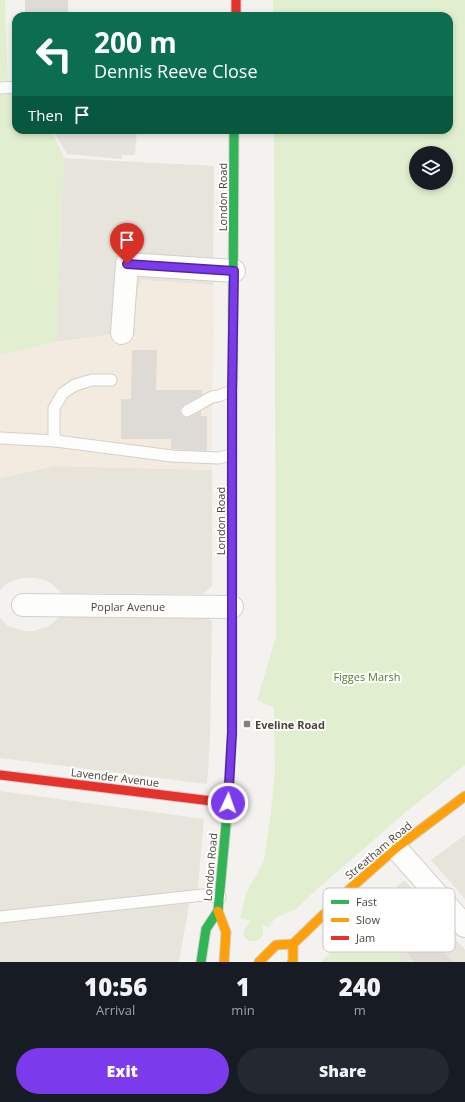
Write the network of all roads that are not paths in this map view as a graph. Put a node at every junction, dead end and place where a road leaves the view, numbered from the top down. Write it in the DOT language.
graph roads {
  1 [pos="236,0"];
  2 [pos="236,12"];
  3 [pos="12,87"];
  4 [pos="0,88"];
  5 [pos="234,134"];
  6 [pos="234,271"];
  7 [pos="122,333"];
  8 [pos="111,380"];
  9 [pos="232,391"];
  10 [pos="187,410"];
  11 [pos="0,438"];
  12 [pos="56,441"];
  13 [pos="232,455"];
  14 [pos="23,606"];
  15 [pos="232,607"];
  16 [pos="0,775"];
  17 [pos="465,796"];
  18 [pos="228,803"];
  19 [pos="396,848"];
  20 [pos="351,888"];
  21 [pos="431,888"];
  22 [pos="220,897"];
  23 [pos="218,910"];
  24 [pos="323,915"];
  25 [pos="455,915"];
  26 [pos="0,917"];
  27 [pos="465,926"];
  28 [pos="293,944"];
  29 [pos="201,962"];
  30 [pos="224,962"];
  31 [pos="260,962"];
  32 [pos="292,962"];
  1 -- 2 [label="main road"];
  3 -- 4 [label="lane"];
  5 -- 6 [label="main road, London Road"];
  6 -- 7 [label="street"];
  6 -- 9 [label="main road, London Road"];
  8 -- 12 [label="lane"];
  9 -- 10 [label="lane"];
  9 -- 13 [label="main road, London Road"];
  11 -- 12 [label="lane"];
  12 -- 13 [label="lane"];
  13 -- 15 [label="main road, London Road"];
  14 -- 15 [label="street, Poplar Avenue"];
  15 -- 18 [label="main road, London Road"];
  16 -- 18 [label="main road, Lavender Avenue"];
  17 -- 19 [label="main road, Streatham Road"];
  18 -- 22 [label="main road, London Road"];
  19 -- 20 [label="main road, Streatham Road"];
  19 -- 21 [label="street"];
  22 -- 23 [label="main road, London Road"];
  22 -- 26 [label="lane"];
  23 -- 29 [label="main road, London Road"];
  23 -- 30 [label="main road, London Road"];
  24 -- 28 [label="main road, Streatham Road"];
  25 -- 27 [label="street"];
  28 -- 31 [label="main road"];
  28 -- 32 [label="main road"];
}
